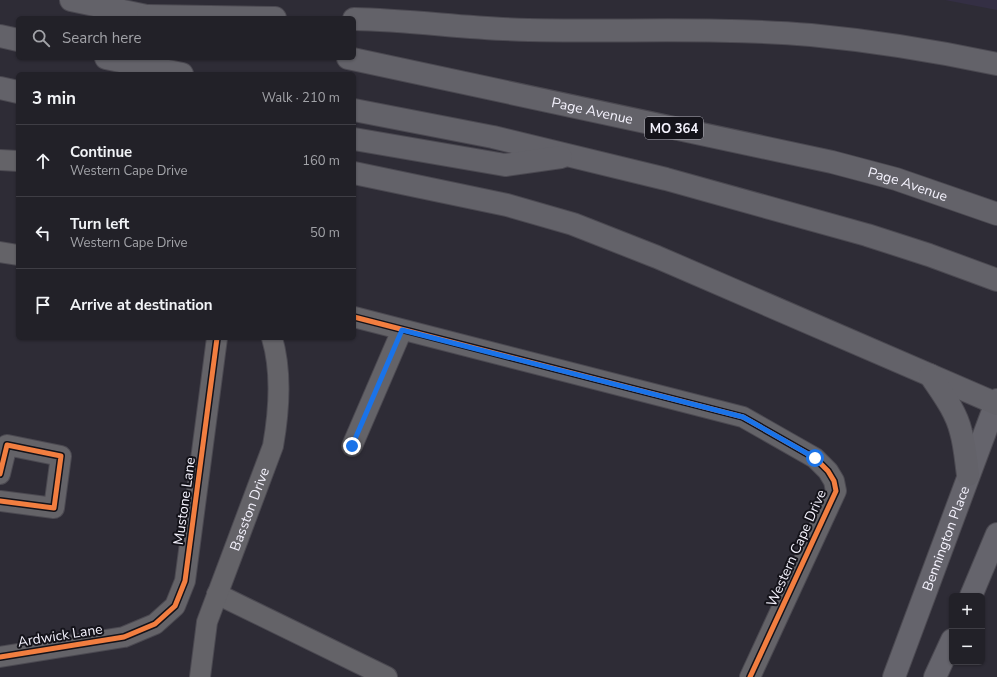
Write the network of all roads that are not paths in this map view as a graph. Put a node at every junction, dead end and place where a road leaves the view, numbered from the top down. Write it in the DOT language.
graph roads {
  1 [pos="72,0"];
  2 [pos="147,16"];
  3 [pos="356,19"];
  4 [pos="0,36"];
  5 [pos="16,40"];
  6 [pos="116,60"];
  7 [pos="356,60"];
  8 [pos="997,64"];
  9 [pos="172,72"];
  10 [pos="0,88"];
  11 [pos="16,92"];
  12 [pos="356,110"];
  13 [pos="356,139"];
  14 [pos="572,155"];
  15 [pos="0,160"];
  16 [pos="16,161"];
  17 [pos="356,173"];
  18 [pos="997,214"];
  19 [pos="0,252"];
  20 [pos="16,255"];
  21 [pos="997,280"];
  22 [pos="356,318"];
  23 [pos="402,330"];
  24 [pos="217,340"];
  25 [pos="272,340"];
  26 [pos="930,375"];
  27 [pos="996,402"];
  28 [pos="352,446"];
  29 [pos="0,474"];
  30 [pos="968,475"];
  31 [pos="0,501"];
  32 [pos="997,534"];
  33 [pos="972,593"];
  34 [pos="217,594"];
  35 [pos="124,637"];
  36 [pos="949,647"];
  37 [pos="0,657"];
  38 [pos="200,677"];
  39 [pos="387,677"];
  40 [pos="750,677"];
  41 [pos="894,677"];
  42 [pos="935,677"];
  1 -- 2 [label="highway"];
  3 -- 8 [label="highway"];
  4 -- 5 [label="highway"];
  6 -- 9 [label="highway"];
  7 -- 18 [label="highway, Page Avenue / MO 364"];
  10 -- 11 [label="highway"];
  12 -- 14 [label="highway"];
  13 -- 14 [label="highway"];
  14 -- 21 [label="highway"];
  15 -- 16 [label="street"];
  17 -- 26 [label="highway"];
  19 -- 20 [label="street"];
  22 -- 23 [label="street, Western Cape Drive"];
  23 -- 28 [label="street"];
  23 -- 40 [label="street, Western Cape Drive"];
  24 -- 35 [label="street, Mustone Lane"];
  25 -- 34 [label="street, Basston Drive"];
  26 -- 27 [label="highway"];
  26 -- 30 [label="highway"];
  27 -- 30 [label="main road, Bennington Place"];
  29 -- 31 [label="street"];
  30 -- 41 [label="main road, Bennington Place"];
  32 -- 33 [label="main road"];
  34 -- 38 [label="street, Basston Drive"];
  34 -- 39 [label="street"];
  35 -- 37 [label="street, Ardwick Lane"];
  36 -- 42 [label="main road"];
}
